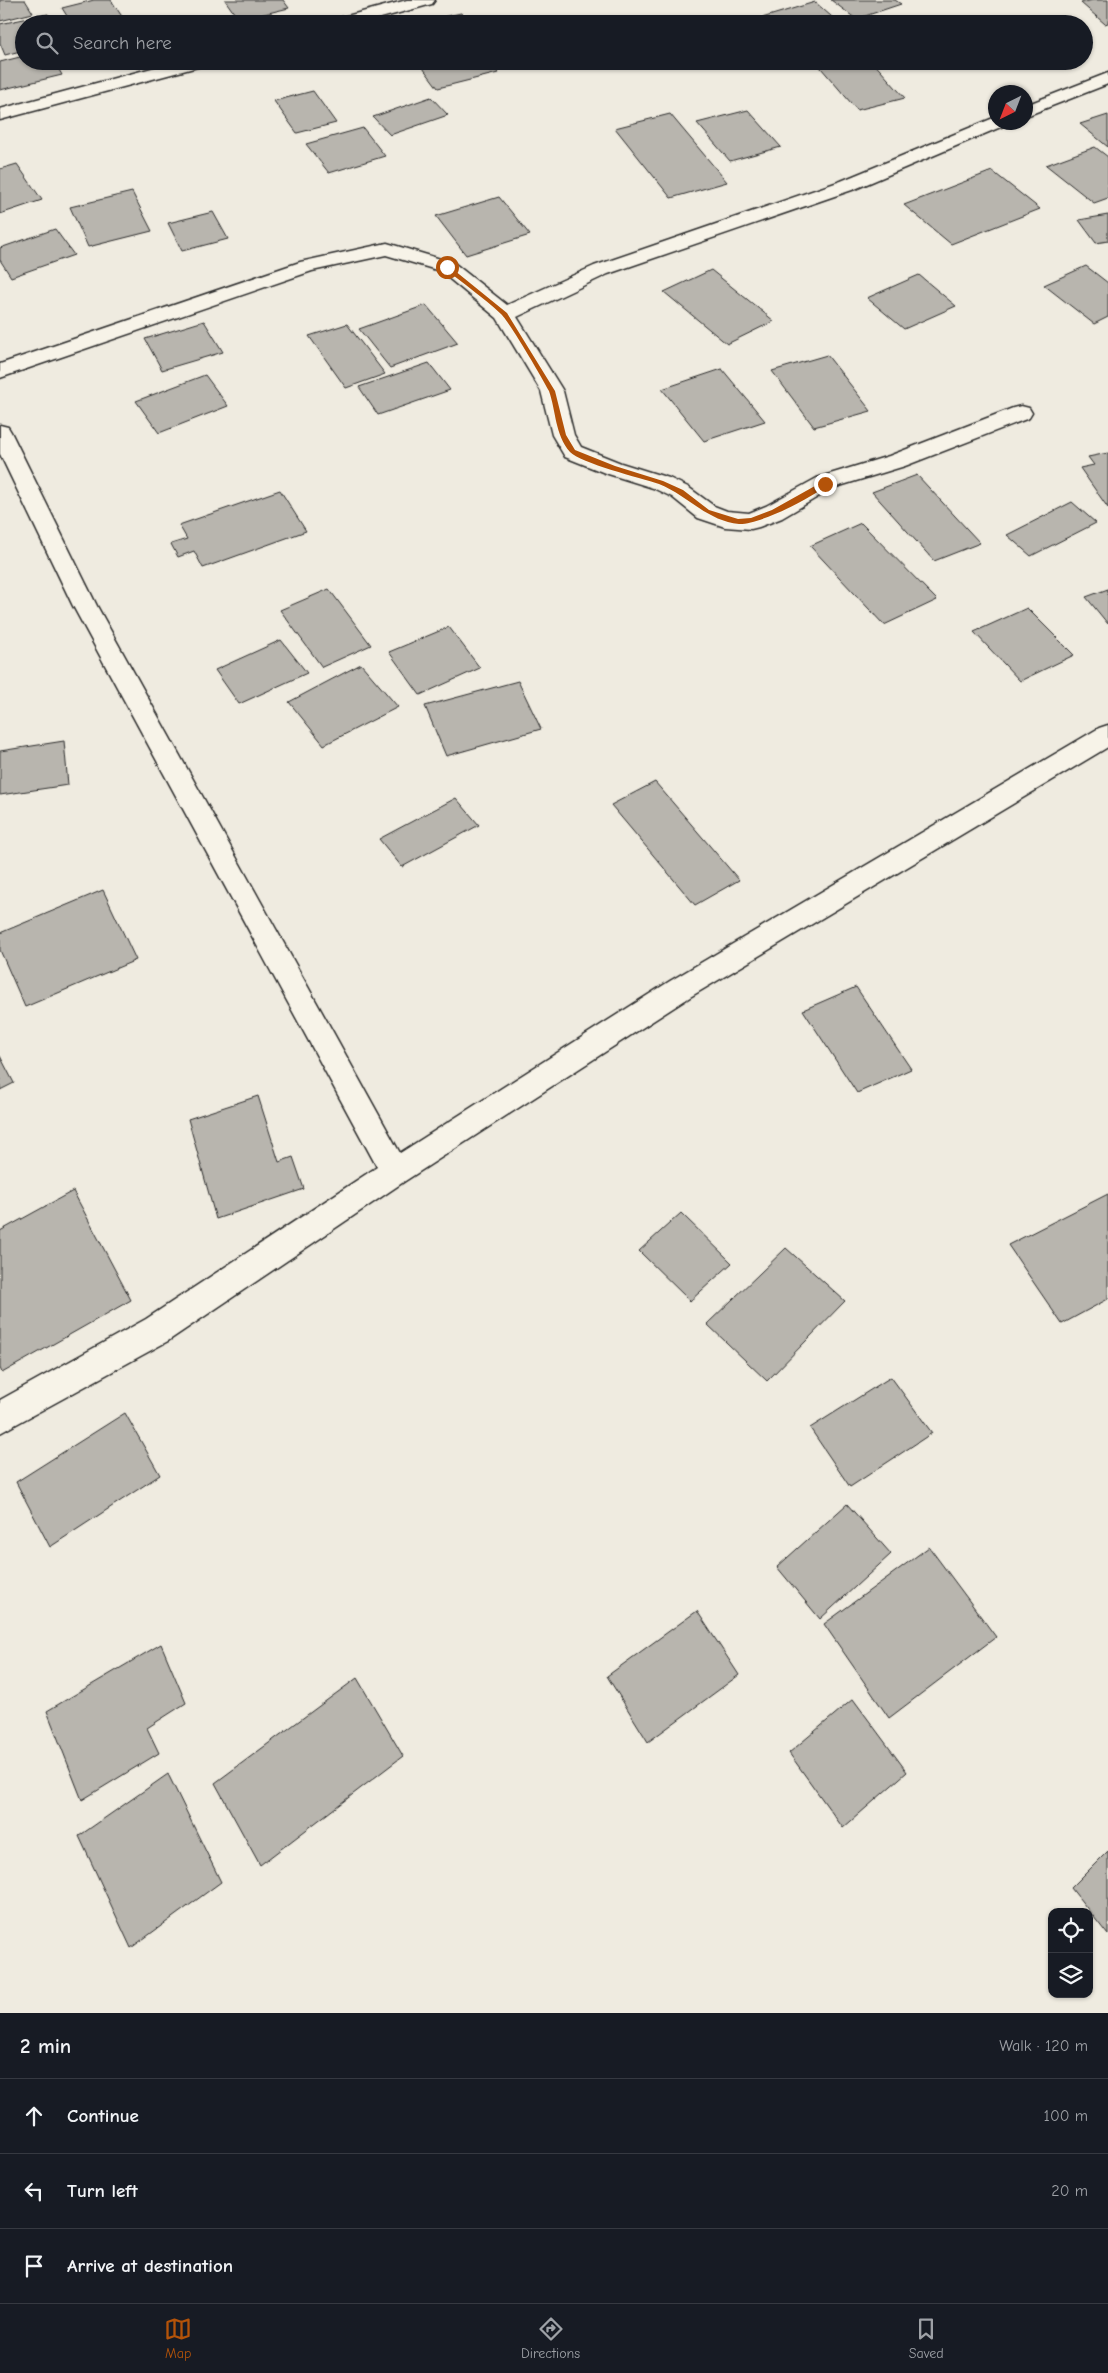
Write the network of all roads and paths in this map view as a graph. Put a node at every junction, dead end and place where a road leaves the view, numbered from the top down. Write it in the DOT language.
graph roads {
  1 [pos="426,0"];
  2 [pos="371,15"];
  3 [pos="166,70"];
  4 [pos="1108,78"];
  5 [pos="1033,108"];
  6 [pos="0,115"];
  7 [pos="988,126"];
  8 [pos="505,314"];
  9 [pos="0,371"];
  10 [pos="1022,413"];
  11 [pos="0,432"];
  12 [pos="1108,735"];
  13 [pos="395,1172"];
  14 [pos="0,1417"];
  1 -- 2 [label="street"];
  3 -- 6 [label="street"];
  4 -- 5 [label="street"];
  7 -- 8 [label="street"];
  8 -- 9 [label="street"];
  8 -- 10 [label="street"];
  11 -- 13 [label="street"];
  12 -- 13 [label="street"];
  13 -- 14 [label="street"];
}
